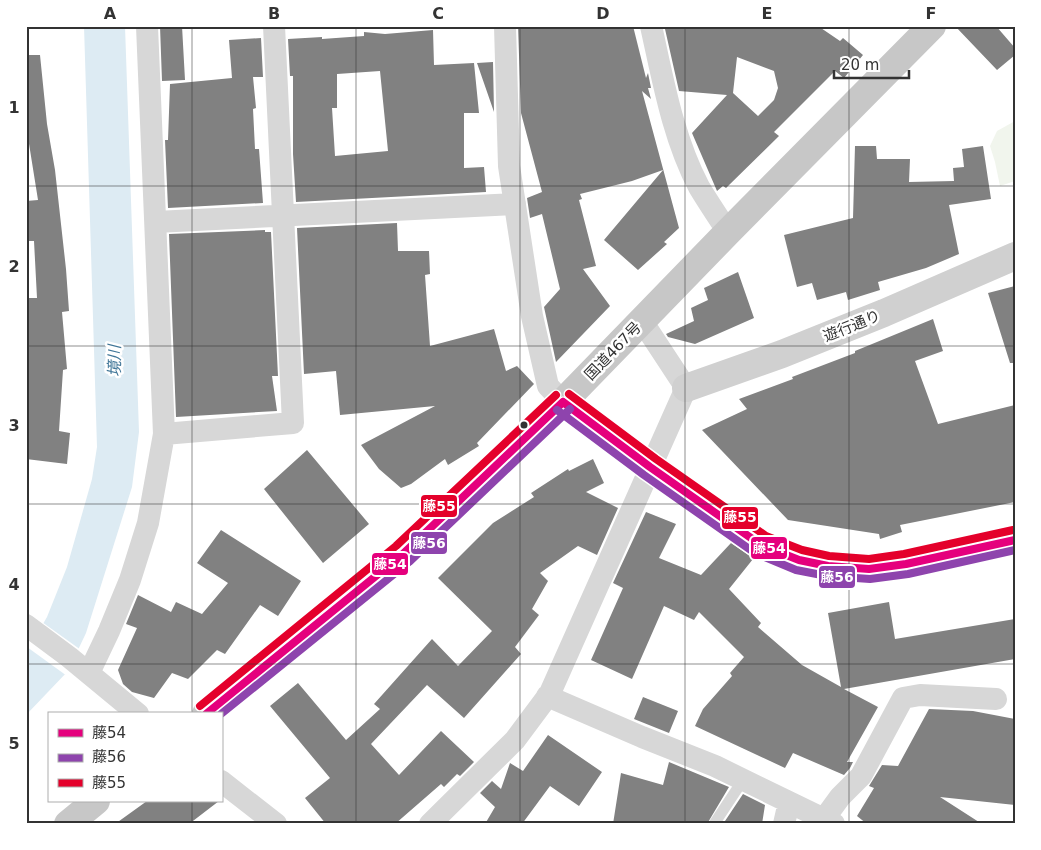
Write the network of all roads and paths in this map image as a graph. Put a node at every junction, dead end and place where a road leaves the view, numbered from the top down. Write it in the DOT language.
graph roads {
  1 [pos="147,26"];
  2 [pos="274,26"];
  3 [pos="505,26"];
  4 [pos="651,26"];
  5 [pos="932,26"];
  6 [pos="515,204"];
  7 [pos="284,216"];
  8 [pos="156,222"];
  9 [pos="728,232"];
  10 [pos="1015,256"];
  11 [pos="642,321"];
  12 [pos="686,388"];
  13 [pos="563,402"];
  14 [pos="164,434"];
  15 [pos="650,467"];
  16 [pos="1015,540"];
  17 [pos="26,625"];
  18 [pos="89,673"];
  19 [pos="547,696"];
  20 [pos="996,699"];
  21 [pos="136,712"];
  22 [pos="208,712"];
  23 [pos="743,780"];
  24 [pos="222,782"];
  25 [pos="95,802"];
  26 [pos="789,802"];
  27 [pos="829,821"];
  28 [pos="68,824"];
  29 [pos="276,824"];
  30 [pos="430,824"];
  31 [pos="714,824"];
  32 [pos="784,824"];
  1 -- 8 [label="street"];
  2 -- 7 [label="street"];
  3 -- 6 [label="street"];
  4 -- 9 [label="street"];
  5 -- 9 [label="highway, 国道467号"];
  6 -- 7 [label="street"];
  6 -- 13 [label="street"];
  7 -- 8 [label="street"];
  7 -- 14 [label="street"];
  8 -- 14 [label="street"];
  9 -- 11 [label="highway, 国道467号"];
  10 -- 12 [label="main road, 遊行通り"];
  11 -- 12 [label="street"];
  11 -- 13 [label="highway, 国道467号"];
  12 -- 15 [label="street"];
  13 -- 15 [label="street"];
  13 -- 22 [label="highway, 国道467号"];
  14 -- 18 [label="street"];
  15 -- 16 [label="street"];
  15 -- 19 [label="street"];
  17 -- 18 [label="street"];
  18 -- 21 [label="street"];
  19 -- 23 [label="street"];
  19 -- 30 [label="street"];
  20 -- 27 [label="street"];
  23 -- 26 [label="street"];
  23 -- 31 [label="lane"];
  24 -- 29 [label="street"];
  25 -- 28 [label="highway"];
  26 -- 27 [label="street"];
  26 -- 32 [label="street"];
}
